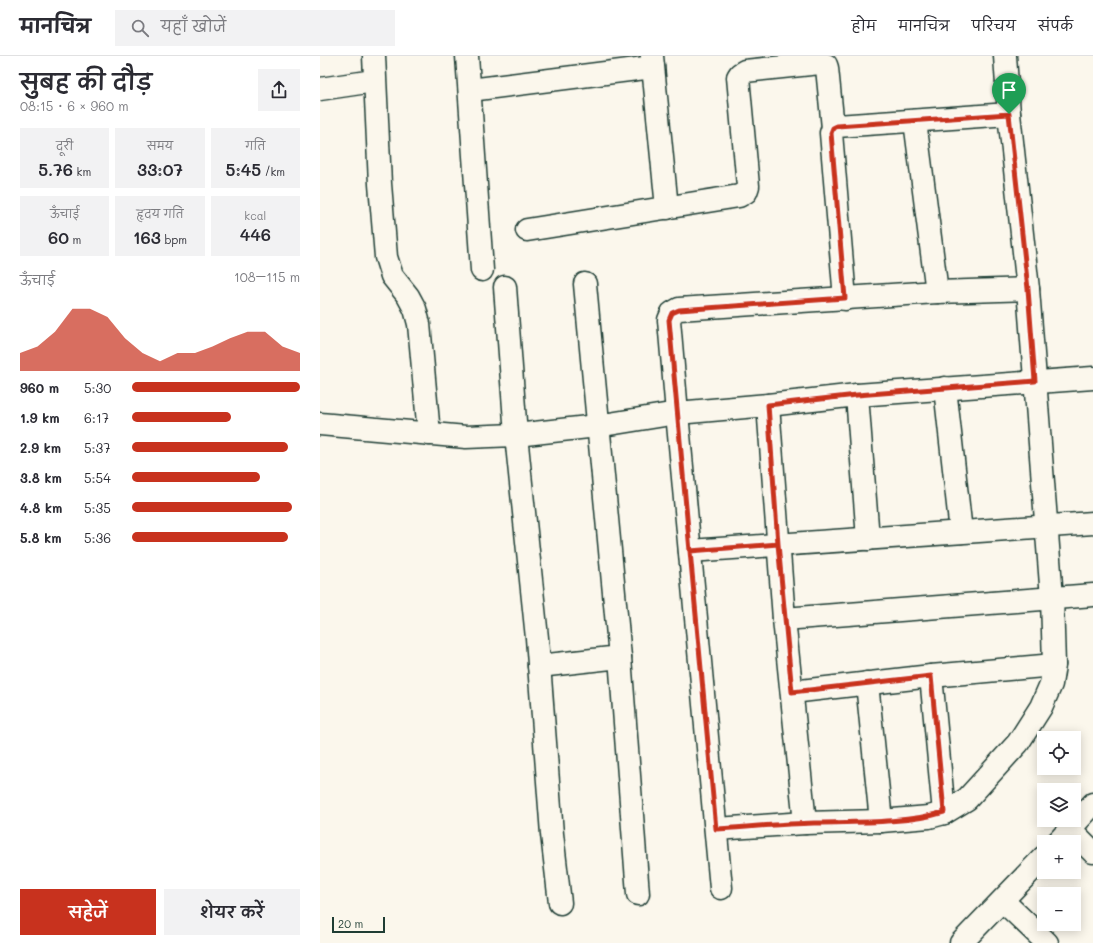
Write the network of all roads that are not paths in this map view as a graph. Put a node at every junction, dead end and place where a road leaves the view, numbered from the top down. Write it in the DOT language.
graph roads {
  1 [pos="374,56"];
  2 [pos="467,56"];
  3 [pos="1005,56"];
  4 [pos="653,62"];
  5 [pos="374,81"];
  6 [pos="320,89"];
  7 [pos="470,90"];
  8 [pos="1009,114"];
  9 [pos="915,121"];
  10 [pos="833,128"];
  11 [pos="667,208"];
  12 [pos="527,230"];
  13 [pos="482,270"];
  14 [pos="585,284"];
  15 [pos="504,287"];
  16 [pos="1028,289"];
  17 [pos="937,292"];
  18 [pos="845,298"];
  19 [pos="1093,378"];
  20 [pos="1035,381"];
  21 [pos="945,388"];
  22 [pos="857,395"];
  23 [pos="768,405"];
  24 [pos="677,413"];
  25 [pos="320,424"];
  26 [pos="597,426"];
  27 [pos="429,434"];
  28 [pos="516,435"];
  29 [pos="1093,523"];
  30 [pos="1046,526"];
  31 [pos="961,532"];
  32 [pos="868,539"];
  33 [pos="778,544"];
  34 [pos="690,551"];
  35 [pos="1093,595"];
  36 [pos="1052,598"];
  37 [pos="784,619"];
  38 [pos="620,657"];
  39 [pos="1054,664"];
  40 [pos="539,666"];
  41 [pos="931,676"];
  42 [pos="867,683"];
  43 [pos="792,692"];
  44 [pos="1093,804"];
  45 [pos="944,812"];
  46 [pos="881,821"];
  47 [pos="805,823"];
  48 [pos="716,829"];
  49 [pos="1065,835"];
  50 [pos="1081,845"];
  51 [pos="1093,852"];
  52 [pos="1037,865"];
  53 [pos="721,888"];
  54 [pos="638,894"];
  55 [pos="1003,901"];
  56 [pos="560,903"];
  57 [pos="961,943"];
  58 [pos="1047,943"];
  1 -- 5 [label="street"];
  2 -- 7 [label="street"];
  3 -- 8 [label="street"];
  4 -- 7 [label="street"];
  4 -- 11 [label="street"];
  5 -- 6 [label="street"];
  5 -- 27 [label="street"];
  7 -- 13 [label="street"];
  8 -- 9 [label="street"];
  8 -- 16 [label="street"];
  9 -- 10 [label="street"];
  9 -- 17 [label="street"];
  10 -- 11 [label="street"];
  10 -- 18 [label="street"];
  11 -- 12 [label="street"];
  14 -- 26 [label="street"];
  15 -- 28 [label="street"];
  16 -- 17 [label="street"];
  16 -- 20 [label="street"];
  17 -- 18 [label="street"];
  18 -- 24 [label="street"];
  19 -- 20 [label="street"];
  20 -- 21 [label="street"];
  20 -- 30 [label="street"];
  21 -- 22 [label="street"];
  21 -- 31 [label="street"];
  22 -- 23 [label="street"];
  22 -- 32 [label="street"];
  23 -- 24 [label="street"];
  23 -- 33 [label="street"];
  24 -- 26 [label="street"];
  24 -- 34 [label="street"];
  25 -- 27 [label="street"];
  26 -- 28 [label="street"];
  26 -- 38 [label="street"];
  27 -- 28 [label="street"];
  28 -- 40 [label="street"];
  29 -- 30 [label="street"];
  30 -- 31 [label="street"];
  30 -- 36 [label="street"];
  31 -- 32 [label="street"];
  32 -- 33 [label="street"];
  33 -- 34 [label="street"];
  33 -- 37 [label="street"];
  34 -- 48 [label="street"];
  35 -- 36 [label="street"];
  36 -- 37 [label="street"];
  36 -- 39 [label="street"];
  37 -- 43 [label="street"];
  38 -- 40 [label="street"];
  38 -- 54 [label="street"];
  39 -- 41 [label="street"];
  39 -- 45 [label="street"];
  40 -- 56 [label="street"];
  41 -- 42 [label="street"];
  41 -- 45 [label="street"];
  42 -- 43 [label="street"];
  42 -- 46 [label="street"];
  43 -- 47 [label="street"];
  44 -- 49 [label="street"];
  45 -- 46 [label="street"];
  46 -- 47 [label="street"];
  47 -- 48 [label="street"];
  48 -- 53 [label="street"];
  50 -- 51 [label="street"];
  52 -- 55 [label="street"];
  55 -- 57 [label="street"];
  55 -- 58 [label="street"];
}
